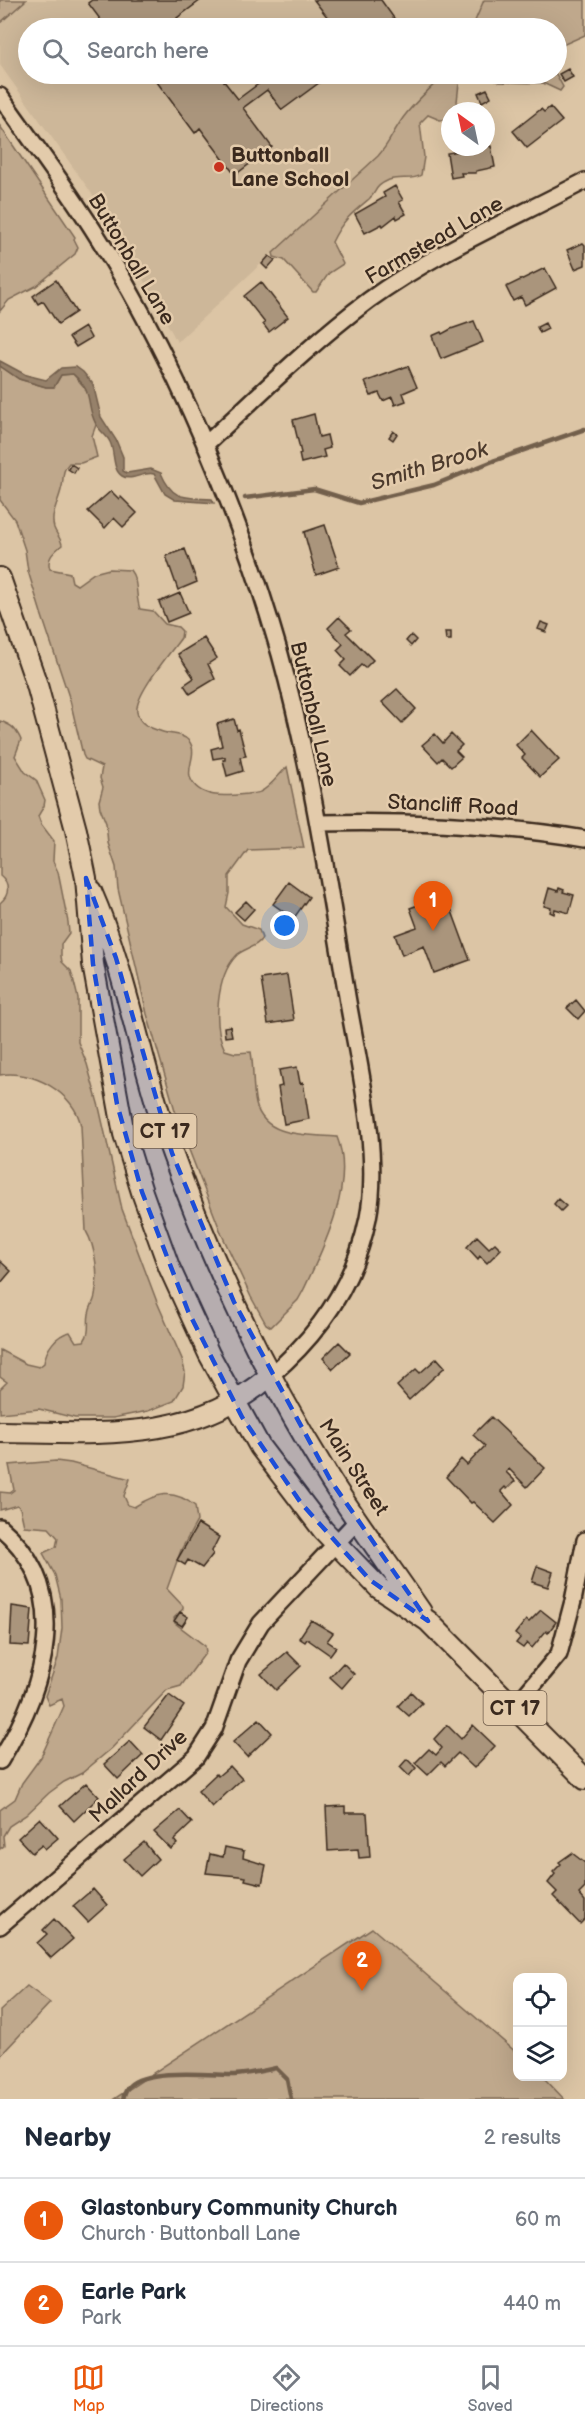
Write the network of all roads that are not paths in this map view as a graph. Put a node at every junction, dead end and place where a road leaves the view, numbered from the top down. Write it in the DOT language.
graph roads {
  1 [pos="0,96"];
  2 [pos="585,181"];
  3 [pos="205,445"];
  4 [pos="0,578"];
  5 [pos="318,823"];
  6 [pos="585,839"];
  7 [pos="86,878"];
  8 [pos="271,1375"];
  9 [pos="232,1400"];
  10 [pos="0,1432"];
  11 [pos="358,1520"];
  12 [pos="0,1527"];
  13 [pos="585,1540"];
  14 [pos="335,1544"];
  15 [pos="428,1622"];
  16 [pos="514,1708"];
  17 [pos="0,1761"];
  18 [pos="585,1779"];
  19 [pos="0,1926"];
  1 -- 3 [label="street, Buttonball Lane"];
  2 -- 3 [label="street, Farmstead Lane"];
  3 -- 5 [label="street, Buttonball Lane"];
  4 -- 7 [label="main road, CT 17"];
  5 -- 6 [label="street, Stancliff Road"];
  5 -- 8 [label="street, Buttonball Lane"];
  7 -- 8 [label="main road, CT 17"];
  7 -- 9 [label="main road, CT 17"];
  8 -- 9 [label="main road"];
  8 -- 11 [label="main road, Main Street / CT 17"];
  9 -- 10 [label="main road"];
  9 -- 14 [label="main road, Main Street / CT 17"];
  11 -- 14 [label="street, Mallard Drive"];
  11 -- 15 [label="main road, Main Street / CT 17"];
  12 -- 17 [label="street"];
  13 -- 16 [label="street"];
  14 -- 15 [label="main road, Main Street / CT 17"];
  14 -- 19 [label="street, Mallard Drive"];
  15 -- 16 [label="main road, Main Street / CT 17"];
  16 -- 18 [label="main road, Main Street / CT 17"];
}
